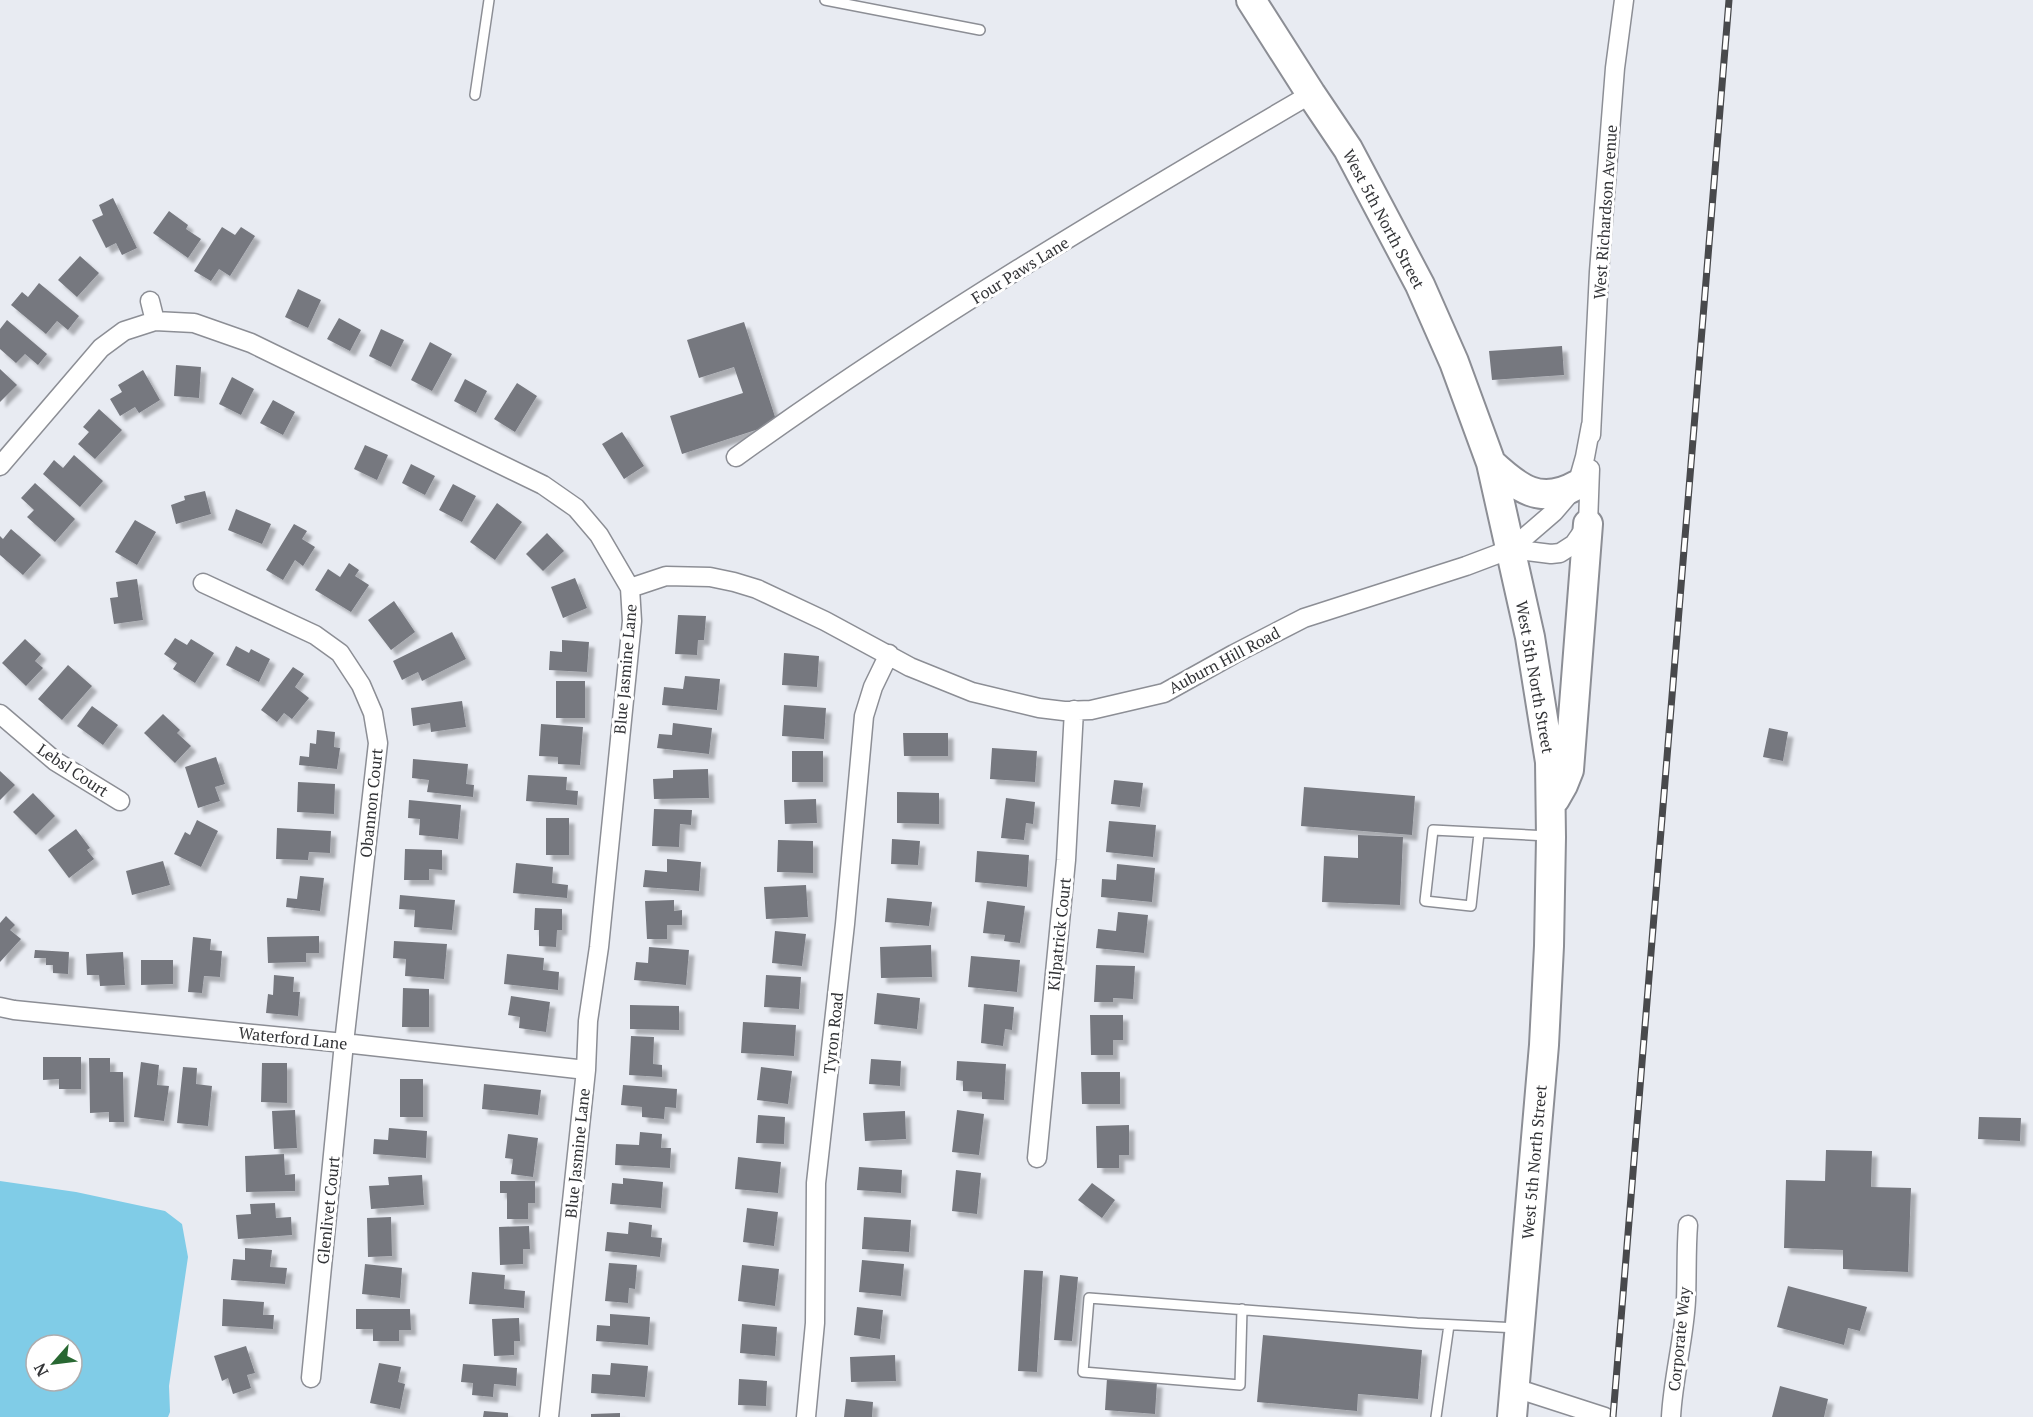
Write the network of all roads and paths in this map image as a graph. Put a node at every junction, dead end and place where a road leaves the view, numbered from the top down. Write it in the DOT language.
graph roads {
  1 [pos="489,0"];
  2 [pos="825,0"];
  3 [pos="1251,0"];
  4 [pos="1624,0"];
  5 [pos="980,30"];
  6 [pos="475,94"];
  7 [pos="1311,94"];
  8 [pos="150,301"];
  9 [pos="155,321"];
  10 [pos="1591,425"];
  11 [pos="736,458"];
  12 [pos="1491,463"];
  13 [pos="0,466"];
  14 [pos="1577,484"];
  15 [pos="1588,524"];
  16 [pos="1512,549"];
  17 [pos="203,583"];
  18 [pos="630,588"];
  19 [pos="889,654"];
  20 [pos="1074,710"];
  21 [pos="0,714"];
  22 [pos="120,801"];
  23 [pos="1550,805"];
  24 [pos="1479,833"];
  25 [pos="1551,837"];
  26 [pos="0,1007"];
  27 [pos="344,1042"];
  28 [pos="586,1070"];
  29 [pos="1037,1158"];
  30 [pos="1688,1225"];
  31 [pos="1242,1309"];
  32 [pos="1449,1324"];
  33 [pos="1520,1329"];
  34 [pos="311,1378"];
  35 [pos="1515,1388"];
  36 [pos="549,1417"];
  37 [pos="806,1417"];
  38 [pos="1436,1417"];
  39 [pos="1512,1417"];
  40 [pos="1605,1417"];
  41 [pos="1671,1417"];
  1 -- 6 [label="lane"];
  2 -- 5 [label="lane"];
  3 -- 7 [label="main road, West 5th North Street"];
  4 -- 10 [label="street, West Richardson Avenue"];
  7 -- 11 [label="street, Four Paws Lane"];
  7 -- 12 [label="main road, West 5th North Street"];
  8 -- 9 [label="street"];
  9 -- 13 [label="street, Blue Jasmine Lane"];
  9 -- 18 [label="street, Blue Jasmine Lane"];
  10 -- 14 [label="street, West Richardson Avenue"];
  10 -- 15 [label="street, West Richardson Avenue"];
  12 -- 14 [label="main road"];
  12 -- 16 [label="main road, West 5th North Street"];
  14 -- 16 [label="street, West Richardson Avenue"];
  15 -- 16 [label="street"];
  15 -- 23 [label="main road"];
  16 -- 20 [label="street, Auburn Hill Road"];
  16 -- 23 [label="main road, West 5th North Street"];
  17 -- 27 [label="street, Obannon Court"];
  18 -- 19 [label="street, Auburn Hill Road"];
  18 -- 28 [label="street, Blue Jasmine Lane"];
  19 -- 20 [label="street, Auburn Hill Road"];
  19 -- 37 [label="street, Tyron Road"];
  20 -- 29 [label="street, Kilpatrick Court"];
  21 -- 22 [label="street, Lebsl Court"];
  23 -- 25 [label="main road, West 5th North Street"];
  24 -- 24 [label="lane"];
  24 -- 25 [label="lane"];
  25 -- 33 [label="main road, West 5th North Street"];
  26 -- 27 [label="street, Waterford Lane"];
  27 -- 28 [label="street, Waterford Lane"];
  27 -- 34 [label="street, Glenlivet Court"];
  28 -- 36 [label="street, Blue Jasmine Lane"];
  30 -- 41 [label="street, Corporate Way"];
  31 -- 31 [label="lane"];
  31 -- 32 [label="lane"];
  32 -- 33 [label="lane"];
  32 -- 38 [label="lane"];
  33 -- 35 [label="main road, West 5th North Street"];
  35 -- 39 [label="main road, West 5th North Street"];
  35 -- 40 [label="street"];
}
